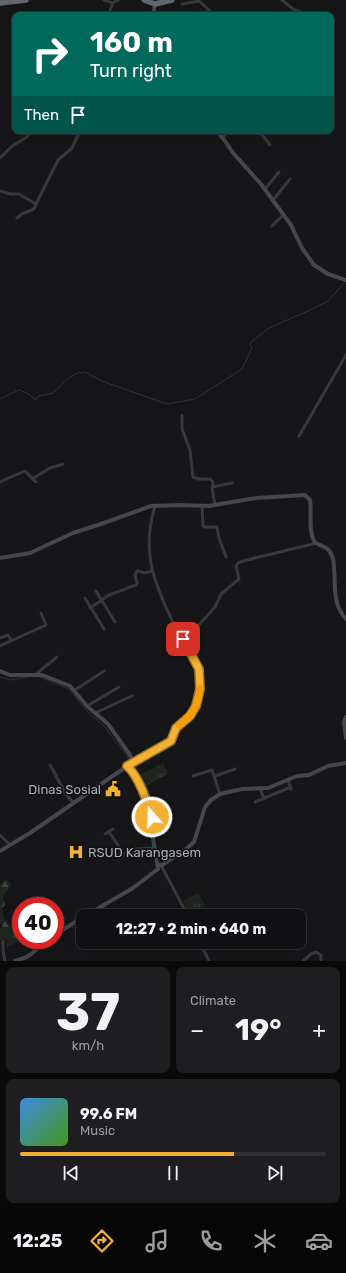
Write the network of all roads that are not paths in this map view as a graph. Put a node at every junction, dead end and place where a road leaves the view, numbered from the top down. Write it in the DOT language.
graph roads {
  1 [pos="26,0"];
  2 [pos="104,0"];
  3 [pos="118,0"];
  4 [pos="144,0"];
  5 [pos="172,0"];
  6 [pos="204,0"];
  7 [pos="282,0"];
  8 [pos="199,2"];
  9 [pos="0,3"];
  10 [pos="112,3"];
  11 [pos="155,4"];
  12 [pos="182,4"];
  13 [pos="109,12"];
  14 [pos="154,12"];
  15 [pos="211,12"];
  16 [pos="301,12"];
  17 [pos="30,134"];
  18 [pos="79,134"];
  19 [pos="219,134"];
  20 [pos="226,134"];
  21 [pos="261,134"];
  22 [pos="223,138"];
  23 [pos="270,145"];
  24 [pos="0,158"];
  25 [pos="279,172"];
  26 [pos="290,180"];
  27 [pos="265,189"];
  28 [pos="0,190"];
  29 [pos="273,200"];
  30 [pos="36,204"];
  31 [pos="284,216"];
  32 [pos="17,218"];
  33 [pos="272,226"];
  34 [pos="346,280"];
  35 [pos="346,355"];
  36 [pos="182,415"];
  37 [pos="299,436"];
  38 [pos="63,464"];
  39 [pos="32,479"];
  40 [pos="0,482"];
  41 [pos="36,482"];
  42 [pos="232,483"];
  43 [pos="213,487"];
  44 [pos="155,506"];
  45 [pos="202,506"];
  46 [pos="215,506"];
  47 [pos="317,543"];
  48 [pos="226,557"];
  49 [pos="0,558"];
  50 [pos="152,571"];
  51 [pos="96,591"];
  52 [pos="85,598"];
  53 [pos="102,600"];
  54 [pos="90,608"];
  55 [pos="41,613"];
  56 [pos="346,619"];
  57 [pos="114,622"];
  58 [pos="104,629"];
  59 [pos="181,636"];
  60 [pos="0,638"];
  61 [pos="12,640"];
  62 [pos="0,646"];
  63 [pos="57,657"];
  64 [pos="0,671"];
  65 [pos="104,671"];
  66 [pos="36,674"];
  67 [pos="118,687"];
  68 [pos="75,690"];
  69 [pos="132,696"];
  70 [pos="87,706"];
  71 [pos="95,713"];
  72 [pos="346,717"];
  73 [pos="346,738"];
  74 [pos="133,762"];
  75 [pos="346,763"];
  76 [pos="50,765"];
  77 [pos="127,766"];
  78 [pos="235,769"];
  79 [pos="132,770"];
  80 [pos="193,776"];
  81 [pos="215,776"];
  82 [pos="288,780"];
  83 [pos="260,788"];
  84 [pos="220,794"];
  85 [pos="264,798"];
  86 [pos="255,802"];
  87 [pos="74,803"];
  88 [pos="113,829"];
  89 [pos="109,832"];
  90 [pos="106,834"];
  91 [pos="0,835"];
  92 [pos="10,845"];
  93 [pos="154,848"];
  94 [pos="0,851"];
  95 [pos="121,854"];
  96 [pos="115,857"];
  97 [pos="160,867"];
  98 [pos="98,909"];
  99 [pos="184,909"];
  100 [pos="76,922"];
  101 [pos="64,929"];
  102 [pos="3,941"];
  103 [pos="37,949"];
  104 [pos="203,949"];
  105 [pos="5,961"];
  106 [pos="15,961"];
  107 [pos="209,961"];
  108 [pos="303,961"];
  109 [pos="321,961"];
  1 -- 9 [label="highway"];
  2 -- 10 [label="street"];
  3 -- 10 [label="street"];
  4 -- 11 [label="highway"];
  5 -- 11 [label="highway"];
  6 -- 8 [label="street"];
  7 -- 16 [label="street"];
  8 -- 12 [label="street"];
  8 -- 15 [label="street"];
  10 -- 13 [label="street"];
  11 -- 14 [label="street"];
  17 -- 24 [label="street"];
  18 -- 30 [label="street"];
  19 -- 22 [label="street"];
  20 -- 22 [label="street"];
  21 -- 23 [label="street"];
  22 -- 27 [label="street"];
  25 -- 27 [label="street"];
  26 -- 29 [label="street"];
  27 -- 29 [label="street"];
  28 -- 30 [label="street"];
  29 -- 31 [label="street"];
  30 -- 32 [label="street"];
  31 -- 33 [label="street"];
  31 -- 34 [label="street"];
  35 -- 37 [label="street"];
  36 -- 43 [label="street"];
  38 -- 39 [label="street"];
  39 -- 40 [label="street"];
  39 -- 41 [label="street"];
  42 -- 43 [label="street"];
  43 -- 46 [label="street"];
  44 -- 45 [label="street"];
  44 -- 49 [label="street"];
  44 -- 50 [label="street"];
  45 -- 46 [label="street"];
  45 -- 48 [label="street"];
  46 -- 47 [label="street"];
  47 -- 56 [label="street"];
  47 -- 59 [label="street"];
  50 -- 53 [label="street"];
  50 -- 59 [label="street"];
  51 -- 53 [label="street"];
  52 -- 54 [label="street"];
  53 -- 54 [label="street"];
  53 -- 57 [label="street"];
  54 -- 58 [label="street"];
  55 -- 61 [label="street"];
  59 -- 74 [label="street"];
  60 -- 61 [label="street"];
  61 -- 62 [label="street"];
  63 -- 66 [label="street"];
  64 -- 66 [label="street"];
  65 -- 68 [label="street"];
  66 -- 68 [label="street"];
  67 -- 70 [label="street"];
  68 -- 70 [label="street"];
  69 -- 71 [label="street"];
  70 -- 71 [label="street"];
  71 -- 74 [label="street"];
  72 -- 73 [label="street"];
  74 -- 77 [label="street"];
  74 -- 79 [label="street"];
  75 -- 82 [label="street"];
  76 -- 87 [label="street"];
  77 -- 79 [label="street"];
  77 -- 87 [label="street"];
  78 -- 81 [label="street"];
  79 -- 93 [label="street"];
  80 -- 81 [label="street"];
  81 -- 84 [label="street"];
  82 -- 83 [label="street"];
  82 -- 85 [label="street"];
  83 -- 84 [label="street"];
  83 -- 85 [label="street"];
  84 -- 97 [label="street"];
  85 -- 86 [label="street"];
  87 -- 92 [label="street"];
  88 -- 89 [label="street"];
  89 -- 90 [label="street"];
  89 -- 95 [label="street"];
  91 -- 92 [label="street"];
  92 -- 94 [label="street"];
  93 -- 95 [label="street"];
  93 -- 97 [label="street"];
  95 -- 96 [label="street"];
  97 -- 98 [label="street"];
  97 -- 99 [label="street"];
  100 -- 101 [label="street"];
  102 -- 105 [label="street"];
  103 -- 106 [label="street"];
  104 -- 107 [label="street"];
  108 -- 109 [label="street"];
}
